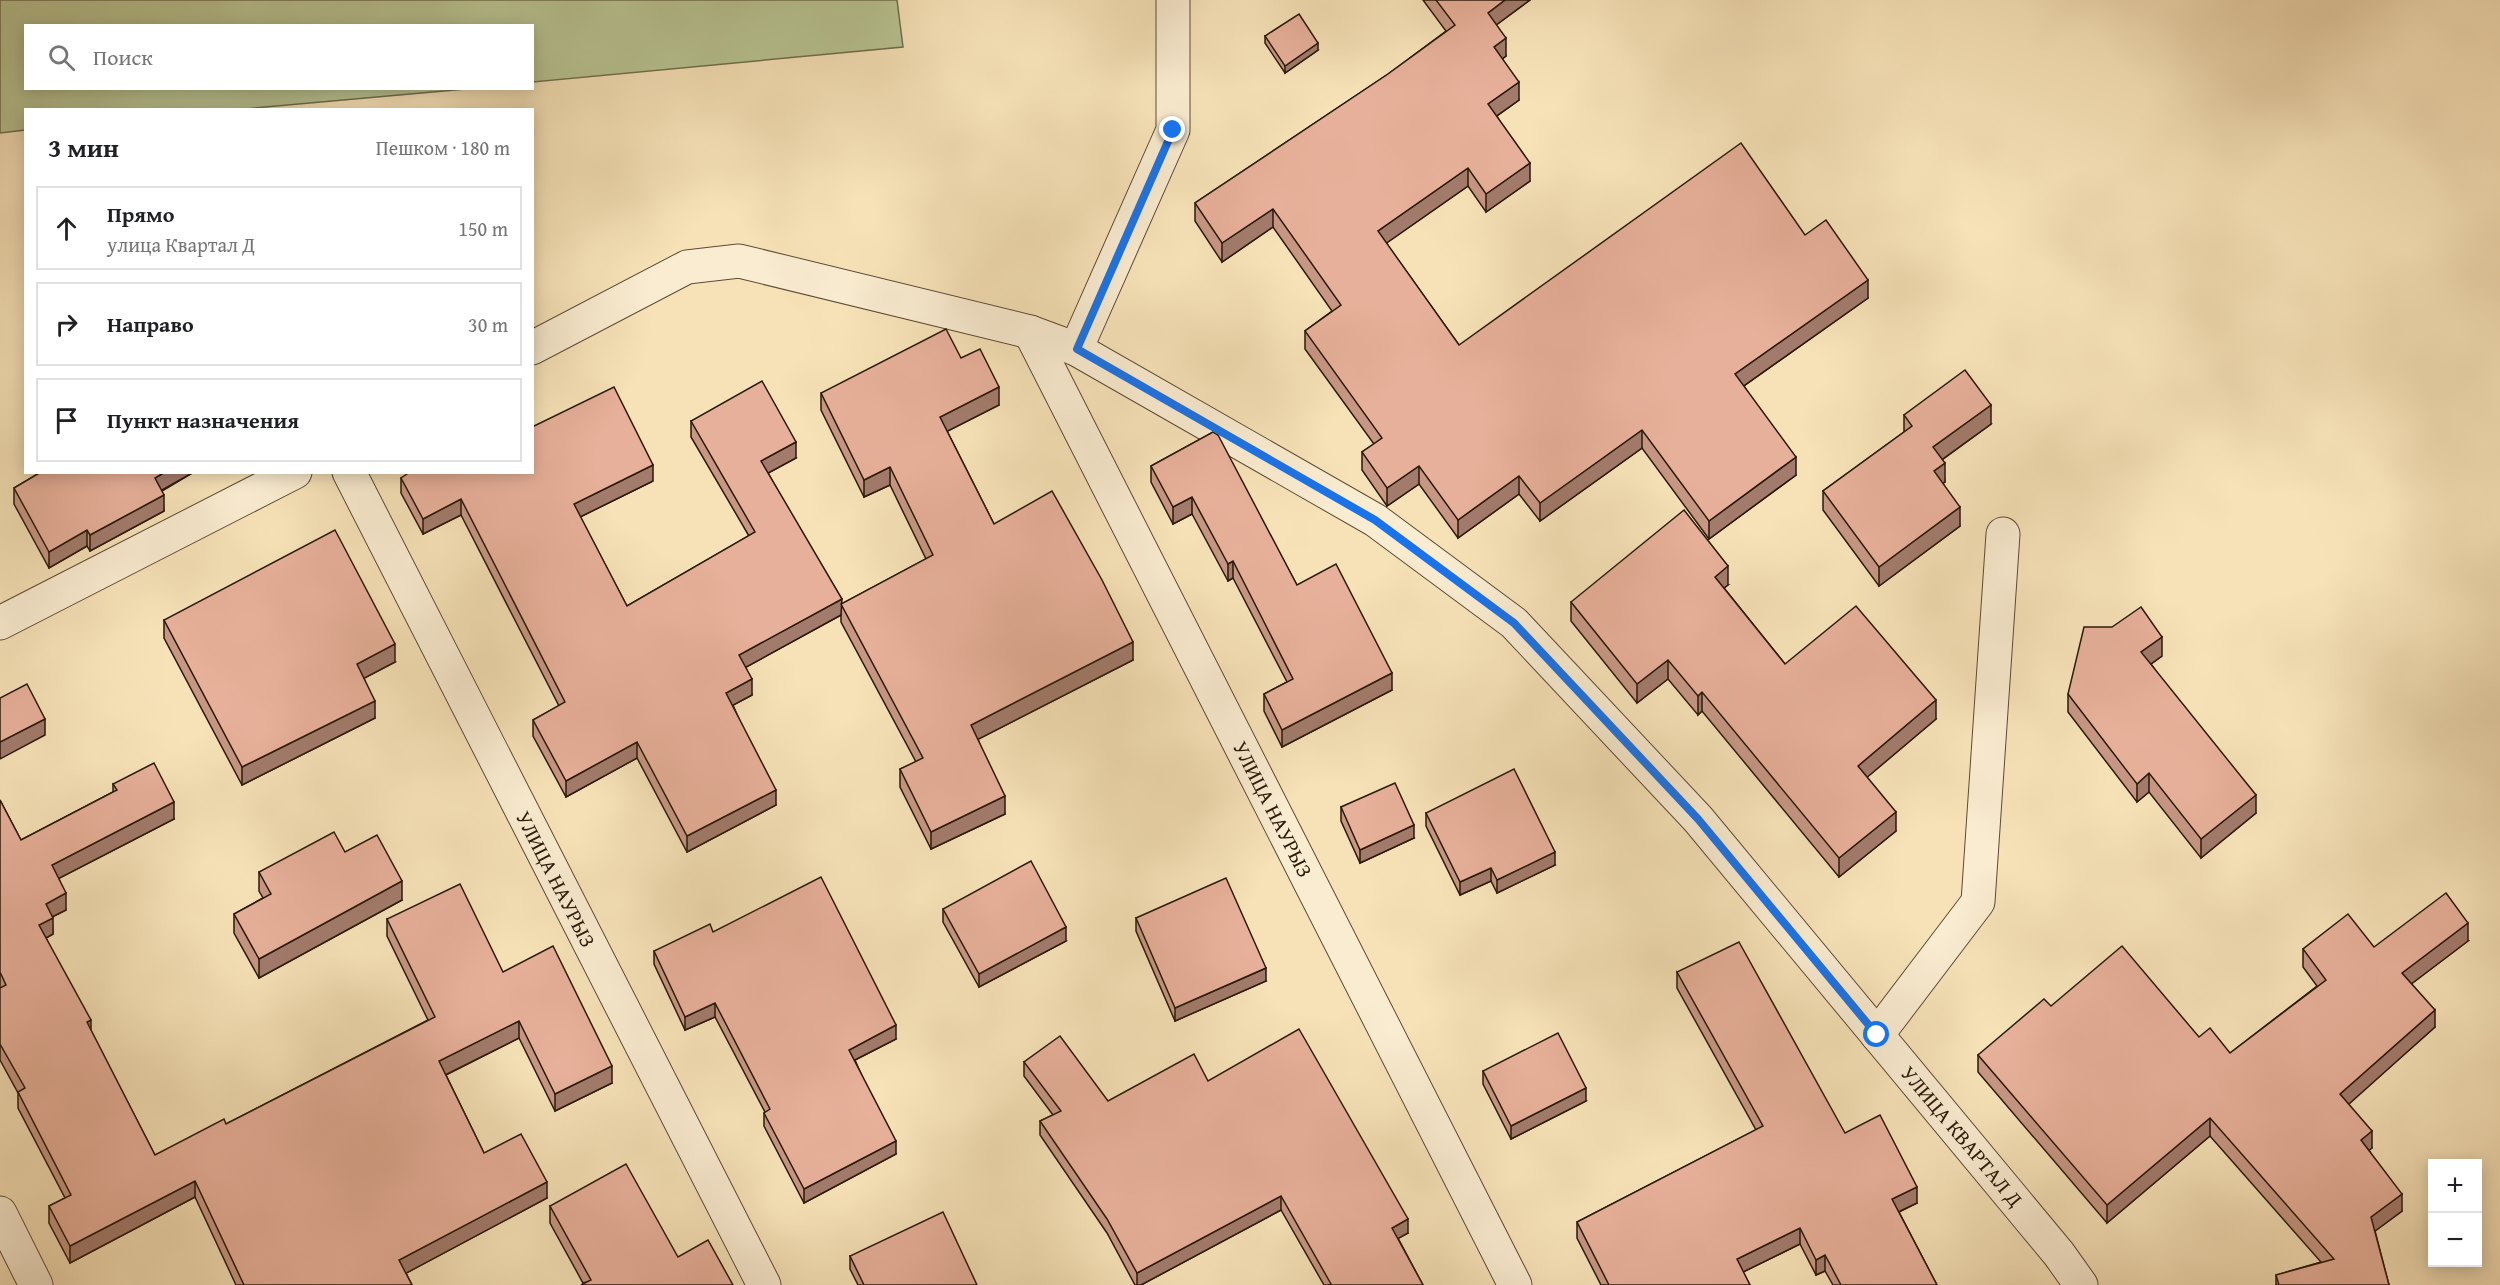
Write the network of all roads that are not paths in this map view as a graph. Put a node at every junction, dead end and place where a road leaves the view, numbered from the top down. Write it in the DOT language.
graph roads {
  1 [pos="1173,0"];
  2 [pos="1030,332"];
  3 [pos="534,347"];
  4 [pos="1077,349"];
  5 [pos="291,474"];
  6 [pos="350,474"];
  7 [pos="2003,534"];
  8 [pos="0,623"];
  9 [pos="1877,1035"];
  10 [pos="0,1213"];
  11 [pos="36,1285"];
  12 [pos="764,1285"];
  13 [pos="1515,1285"];
  14 [pos="2081,1285"];
  1 -- 4 [label="street"];
  2 -- 3 [label="street, УЛИЦА КВАРТАЛ Д"];
  2 -- 4 [label="street, УЛИЦА КВАРТАЛ Д"];
  2 -- 13 [label="street, УЛИЦА НАУРЫЗ"];
  4 -- 9 [label="street, УЛИЦА КВАРТАЛ Д"];
  5 -- 8 [label="street"];
  6 -- 12 [label="street, УЛИЦА НАУРЫЗ"];
  7 -- 9 [label="street"];
  9 -- 14 [label="street, УЛИЦА КВАРТАЛ Д"];
  10 -- 11 [label="street"];
}
